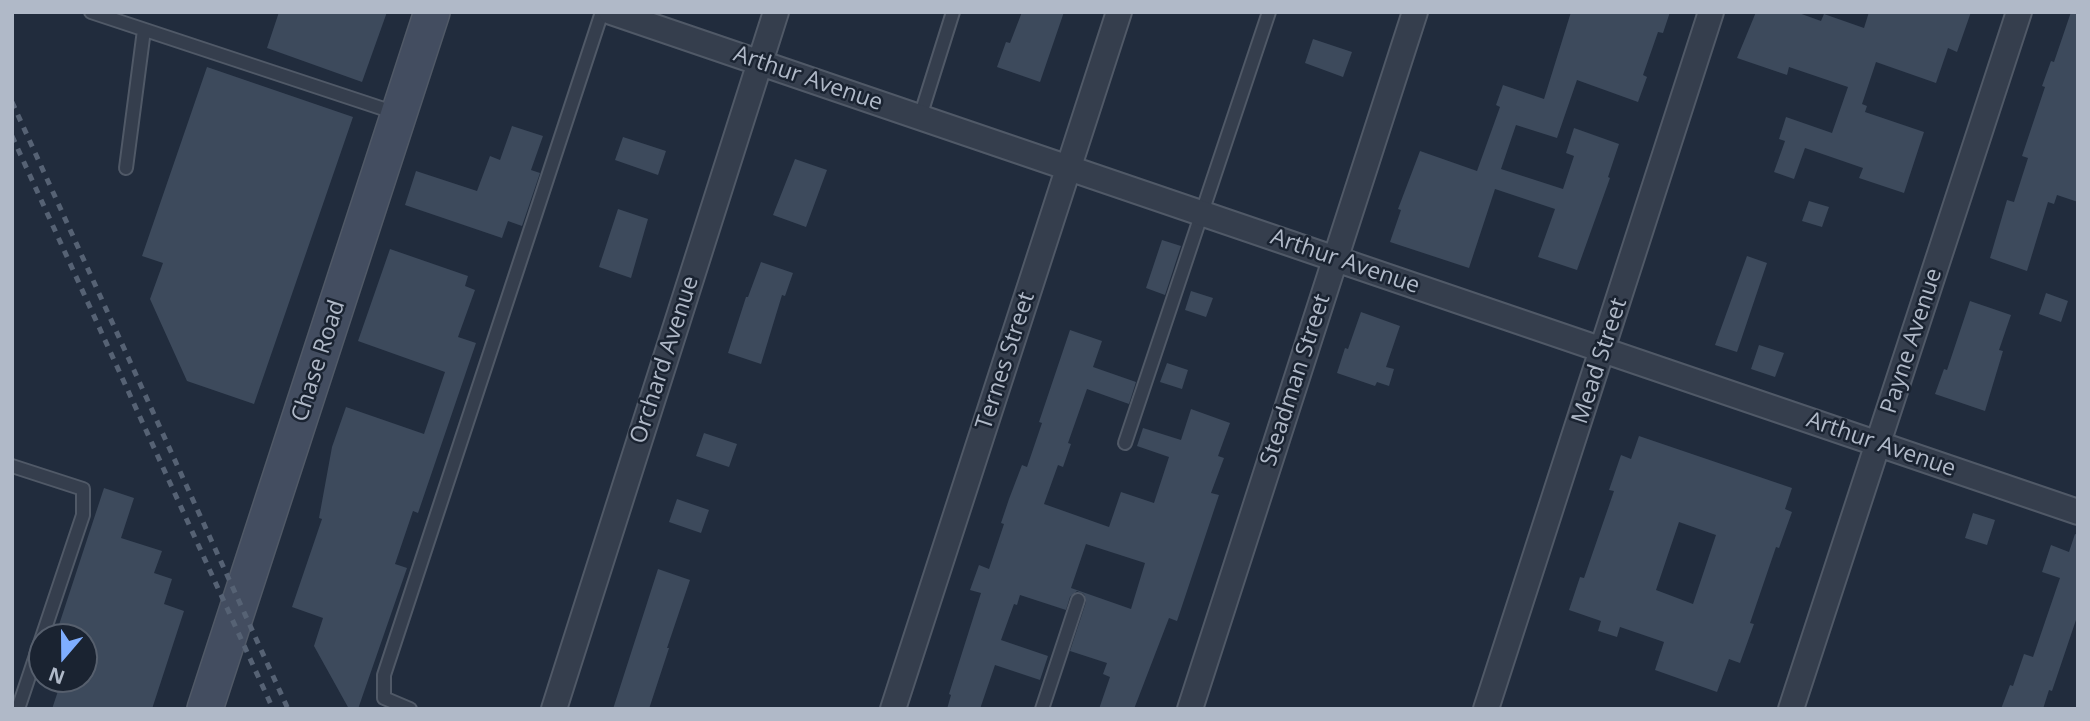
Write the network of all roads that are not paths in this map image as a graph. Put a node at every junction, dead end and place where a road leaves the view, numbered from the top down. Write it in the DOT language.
graph roads {
  1 [pos="91,12"];
  2 [pos="432,12"];
  3 [pos="602,12"];
  4 [pos="611,12"];
  5 [pos="776,12"];
  6 [pos="953,12"];
  7 [pos="1119,12"];
  8 [pos="1269,12"];
  9 [pos="1415,12"];
  10 [pos="1712,12"];
  11 [pos="2019,12"];
  12 [pos="144,30"];
  13 [pos="759,63"];
  14 [pos="399,114"];
  15 [pos="920,117"];
  16 [pos="126,168"];
  17 [pos="1069,168"];
  18 [pos="1202,213"];
  19 [pos="1335,259"];
  20 [pos="1604,351"];
  21 [pos="1125,443"];
  22 [pos="1878,444"];
  23 [pos="12,466"];
  24 [pos="2078,512"];
  25 [pos="1078,600"];
  26 [pos="18,709"];
  27 [pos="205,709"];
  28 [pos="410,709"];
  29 [pos="554,709"];
  30 [pos="893,709"];
  31 [pos="1042,709"];
  32 [pos="1190,709"];
  33 [pos="1486,709"];
  34 [pos="1791,709"];
  1 -- 12 [label="lane"];
  2 -- 14 [label="street, Chase Road"];
  3 -- 28 [label="lane"];
  4 -- 13 [label="street, Arthur Avenue"];
  5 -- 13 [label="street, Orchard Avenue"];
  6 -- 15 [label="lane"];
  7 -- 17 [label="street, Ternes Street"];
  8 -- 18 [label="lane"];
  9 -- 19 [label="street, Steadman Street"];
  10 -- 20 [label="street, Mead Street"];
  11 -- 22 [label="street, Payne Avenue"];
  12 -- 14 [label="lane"];
  12 -- 16 [label="lane"];
  13 -- 15 [label="street, Arthur Avenue"];
  13 -- 29 [label="street, Orchard Avenue"];
  14 -- 27 [label="street, Chase Road"];
  15 -- 17 [label="street, Arthur Avenue"];
  17 -- 18 [label="street, Arthur Avenue"];
  17 -- 30 [label="street, Ternes Street"];
  18 -- 19 [label="street, Arthur Avenue"];
  18 -- 21 [label="lane"];
  19 -- 20 [label="street, Arthur Avenue"];
  19 -- 32 [label="street, Steadman Street"];
  20 -- 22 [label="street, Arthur Avenue"];
  20 -- 33 [label="street, Mead Street"];
  22 -- 24 [label="street, Arthur Avenue"];
  22 -- 34 [label="street, Payne Avenue"];
  23 -- 26 [label="lane"];
  25 -- 31 [label="lane"];
}
